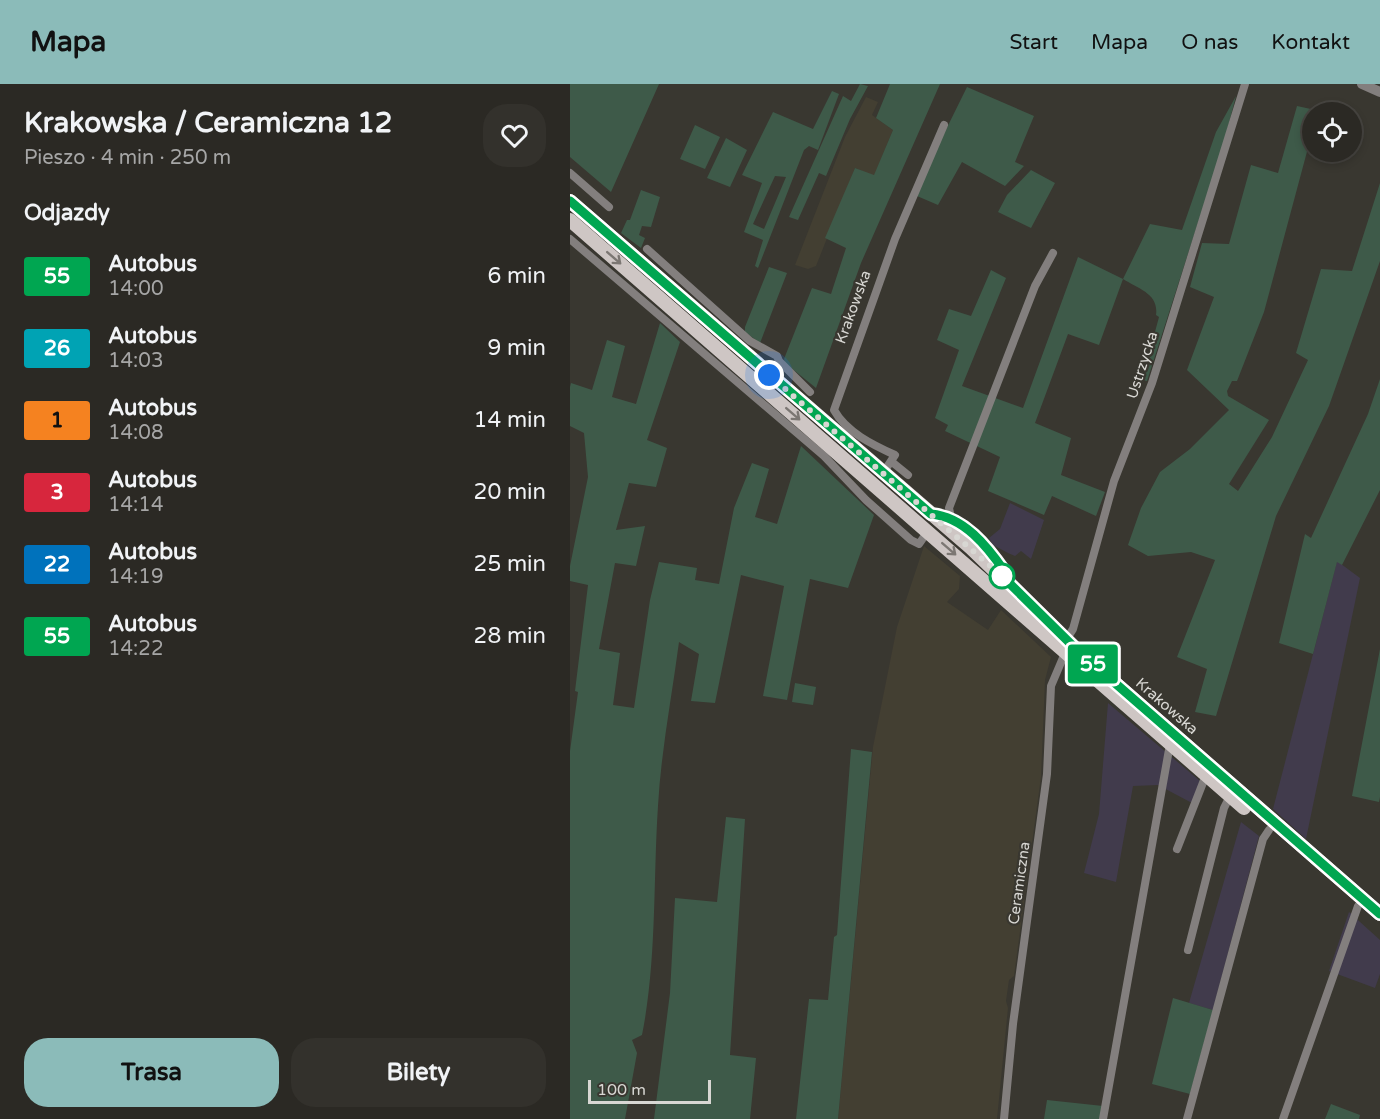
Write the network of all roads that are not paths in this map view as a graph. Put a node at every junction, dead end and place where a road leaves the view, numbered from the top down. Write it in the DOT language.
graph roads {
  1 [pos="1245,84"];
  2 [pos="1362,84"];
  3 [pos="1380,92"];
  4 [pos="944,125"];
  5 [pos="570,173"];
  6 [pos="570,201"];
  7 [pos="609,207"];
  8 [pos="570,220"];
  9 [pos="570,239"];
  10 [pos="647,249"];
  11 [pos="1053,253"];
  12 [pos="779,361"];
  13 [pos="769,375"];
  14 [pos="810,392"];
  15 [pos="887,467"];
  16 [pos="908,475"];
  17 [pos="951,518"];
  18 [pos="928,531"];
  19 [pos="1065,646"];
  20 [pos="1170,744"];
  21 [pos="1206,775"];
  22 [pos="1230,796"];
  23 [pos="1269,830"];
  24 [pos="1177,849"];
  25 [pos="1358,906"];
  26 [pos="1380,914"];
  27 [pos="1380,925"];
  28 [pos="1188,950"];
  29 [pos="1004,1119"];
  30 [pos="1102,1119"];
  31 [pos="1187,1119"];
  32 [pos="1283,1119"];
  1 -- 19 [label="street, Ustrzycka"];
  2 -- 3 [label="street"];
  4 -- 15 [label="street, Krakowska"];
  5 -- 7 [label="street"];
  6 -- 13 [label="main road, Krakowska"];
  8 -- 18 [label="main road, Krakowska, one-way"];
  9 -- 18 [label="street"];
  10 -- 12 [label="street"];
  11 -- 17 [label="street"];
  12 -- 13 [label="street"];
  12 -- 14 [label="street"];
  13 -- 15 [label="main road, Krakowska"];
  15 -- 16 [label="street"];
  15 -- 19 [label="main road, Krakowska"];
  18 -- 19 [label="main road, Krakowska, one-way"];
  19 -- 20 [label="main road, Krakowska"];
  19 -- 26 [label="main road, Krakowska"];
  19 -- 29 [label="street, Ceramiczna"];
  20 -- 21 [label="main road, Krakowska"];
  20 -- 30 [label="street, Krakowska"];
  21 -- 22 [label="main road, Krakowska"];
  21 -- 24 [label="street"];
  22 -- 23 [label="main road, Krakowska"];
  22 -- 28 [label="street"];
  23 -- 25 [label="main road, Krakowska"];
  23 -- 31 [label="street"];
  25 -- 27 [label="main road, Krakowska"];
  25 -- 32 [label="street"];
}
